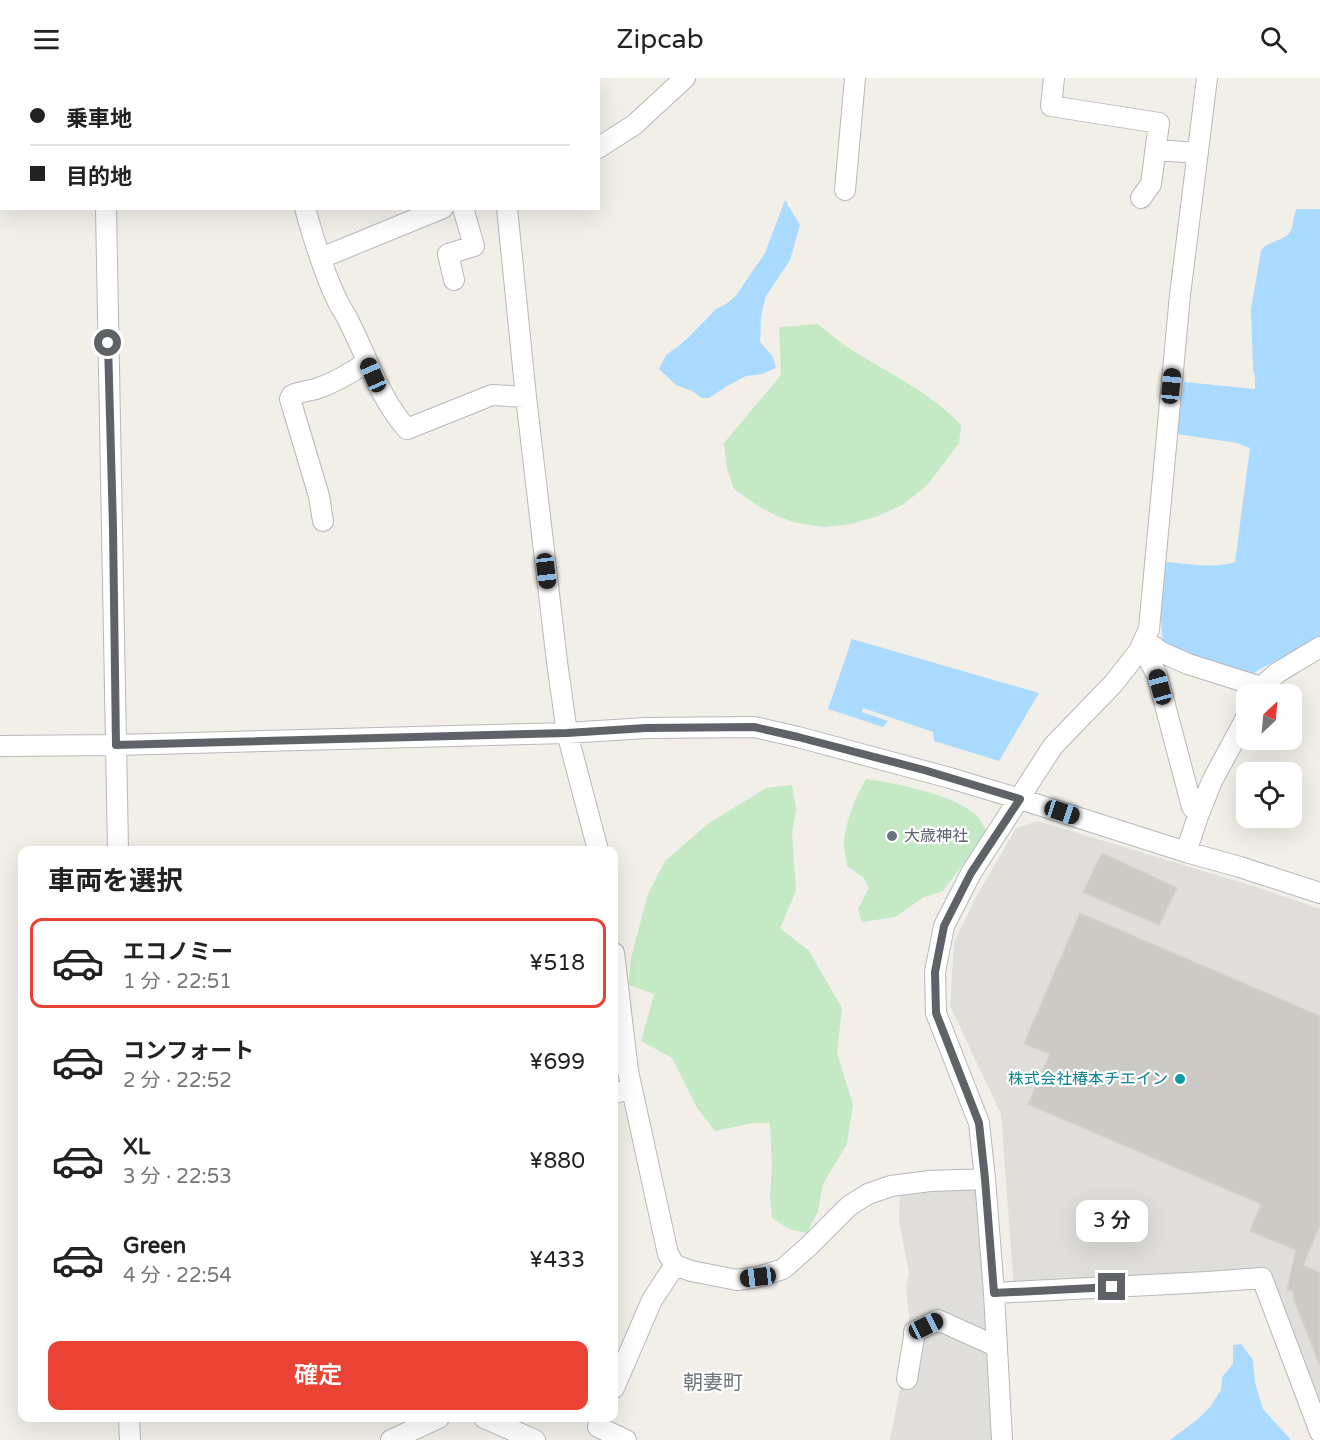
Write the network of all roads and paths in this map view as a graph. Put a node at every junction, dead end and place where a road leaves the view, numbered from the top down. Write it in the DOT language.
graph roads {
  1 [pos="685,78"];
  2 [pos="855,78"];
  3 [pos="1054,78"];
  4 [pos="1207,78"];
  5 [pos="600,147"];
  6 [pos="1156,150"];
  7 [pos="1198,153"];
  8 [pos="845,190"];
  9 [pos="1141,198"];
  10 [pos="106,210"];
  11 [pos="305,210"];
  12 [pos="438,210"];
  13 [pos="463,210"];
  14 [pos="507,210"];
  15 [pos="321,258"];
  16 [pos="454,280"];
  17 [pos="367,362"];
  18 [pos="526,397"];
  19 [pos="323,520"];
  20 [pos="1150,643"];
  21 [pos="1320,647"];
  22 [pos="1243,684"];
  23 [pos="1266,684"];
  24 [pos="567,733"];
  25 [pos="1236,737"];
  26 [pos="116,745"];
  27 [pos="0,746"];
  28 [pos="1020,799"];
  29 [pos="1199,814"];
  30 [pos="118,846"];
  31 [pos="597,846"];
  32 [pos="1186,852"];
  33 [pos="1320,893"];
  34 [pos="618,1014"];
  35 [pos="623,1091"];
  36 [pos="985,1179"];
  37 [pos="675,1265"];
  38 [pos="994,1293"];
  39 [pos="996,1343"];
  40 [pos="618,1375"];
  41 [pos="907,1379"];
  42 [pos="129,1422"];
  43 [pos="430,1422"];
  44 [pos="493,1422"];
  45 [pos="598,1428"];
  46 [pos="1320,1431"];
  47 [pos="130,1440"];
  48 [pos="391,1440"];
  49 [pos="535,1440"];
  50 [pos="626,1440"];
  51 [pos="1002,1440"];
  1 -- 5 [label="street"];
  2 -- 8 [label="street"];
  3 -- 6 [label="street"];
  4 -- 7 [label="street"];
  6 -- 7 [label="street"];
  6 -- 9 [label="street"];
  7 -- 20 [label="street"];
  10 -- 26 [label="street"];
  11 -- 15 [label="street"];
  12 -- 15 [label="street"];
  13 -- 16 [label="street"];
  14 -- 18 [label="street"];
  15 -- 17 [label="street"];
  17 -- 18 [label="street"];
  17 -- 19 [label="street"];
  18 -- 24 [label="street"];
  20 -- 22 [label="street"];
  20 -- 28 [label="street"];
  20 -- 29 [label="street"];
  21 -- 23 [label="street"];
  24 -- 26 [label="street"];
  24 -- 28 [label="street"];
  24 -- 31 [label="street"];
  25 -- 29 [label="street"];
  26 -- 27 [label="street"];
  26 -- 30 [label="street"];
  28 -- 32 [label="street"];
  28 -- 36 [label="street"];
  29 -- 32 [label="street"];
  32 -- 33 [label="street"];
  34 -- 35 [label="street"];
  35 -- 37 [label="street"];
  36 -- 37 [label="street"];
  36 -- 38 [label="street"];
  37 -- 40 [label="street"];
  38 -- 39 [label="street"];
  38 -- 46 [label="street"];
  39 -- 41 [label="street"];
  39 -- 51 [label="street"];
  42 -- 47 [label="street"];
  43 -- 48 [label="street"];
  44 -- 49 [label="street"];
  45 -- 50 [label="street"];
}
